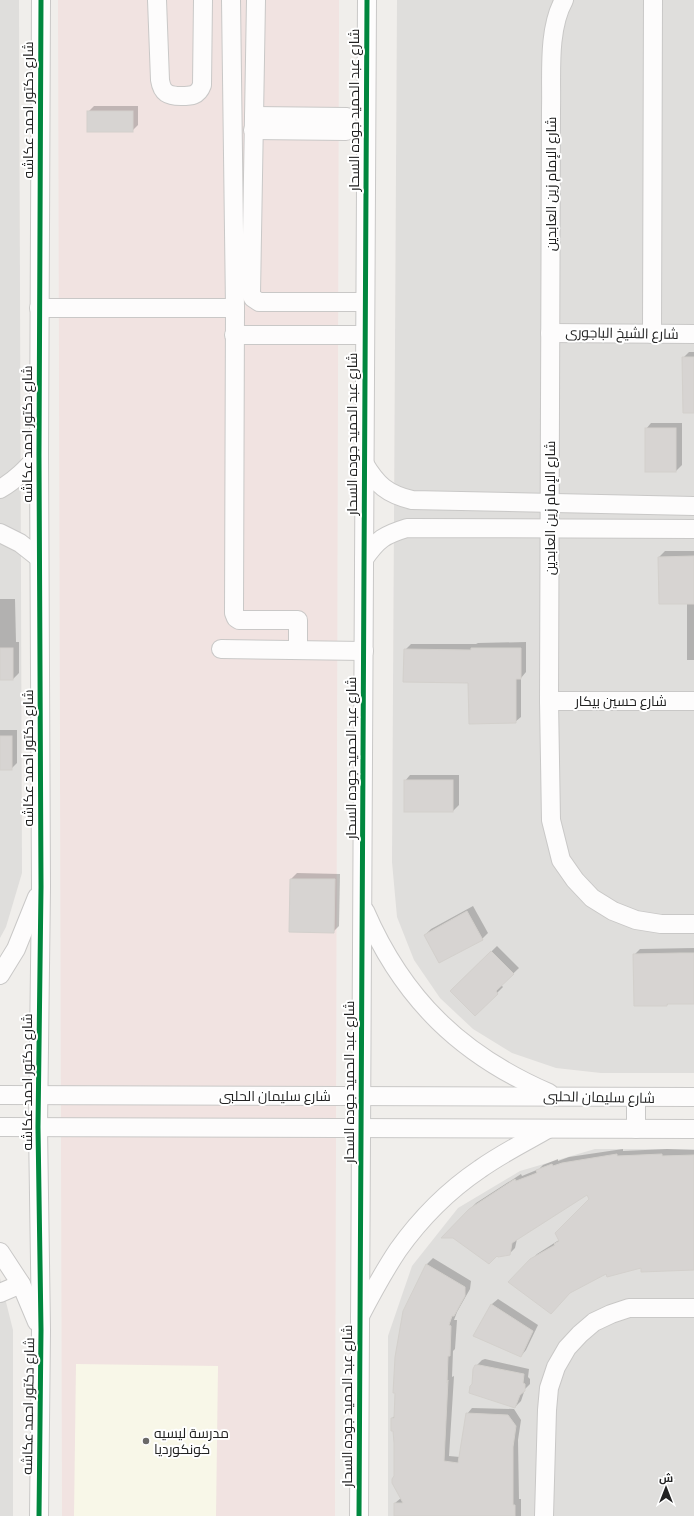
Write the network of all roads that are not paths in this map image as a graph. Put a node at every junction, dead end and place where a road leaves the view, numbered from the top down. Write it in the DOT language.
graph roads {
  1 [pos="41,0"];
  2 [pos="157,0"];
  3 [pos="203,0"];
  4 [pos="231,0"];
  5 [pos="256,0"];
  6 [pos="366,0"];
  7 [pos="564,0"];
  8 [pos="653,0"];
  9 [pos="254,123"];
  10 [pos="346,124"];
  11 [pos="364,302"];
  12 [pos="39,308"];
  13 [pos="235,308"];
  14 [pos="550,333"];
  15 [pos="652,334"];
  16 [pos="694,334"];
  17 [pos="234,335"];
  18 [pos="364,335"];
  19 [pos="39,455"];
  20 [pos="364,463"];
  21 [pos="0,489"];
  22 [pos="550,504"];
  23 [pos="694,506"];
  24 [pos="550,528"];
  25 [pos="694,529"];
  26 [pos="0,533"];
  27 [pos="39,558"];
  28 [pos="364,559"];
  29 [pos="221,649"];
  30 [pos="298,650"];
  31 [pos="364,651"];
  32 [pos="549,701"];
  33 [pos="694,702"];
  34 [pos="41,887"];
  35 [pos="362,903"];
  36 [pos="694,924"];
  37 [pos="0,975"];
  38 [pos="0,1095"];
  39 [pos="39,1095"];
  40 [pos="361,1096"];
  41 [pos="555,1096"];
  42 [pos="636,1097"];
  43 [pos="694,1097"];
  44 [pos="0,1127"];
  45 [pos="38,1127"];
  46 [pos="360,1128"];
  47 [pos="549,1128"];
  48 [pos="636,1129"];
  49 [pos="694,1129"];
  50 [pos="0,1252"];
  51 [pos="21,1284"];
  52 [pos="0,1293"];
  53 [pos="694,1308"];
  54 [pos="359,1318"];
  55 [pos="41,1330"];
  56 [pos="39,1516"];
  57 [pos="359,1516"];
  58 [pos="544,1516"];
  1 -- 12 [label="street, شارع دكتور احمد عكاشه"];
  2 -- 3 [label="street"];
  4 -- 13 [label="street"];
  5 -- 9 [label="street"];
  6 -- 11 [label="street, شارع عبد الحميد جوده السحار"];
  7 -- 14 [label="street, شارع الإمام زين العابدين"];
  8 -- 15 [label="street"];
  9 -- 10 [label="street"];
  9 -- 11 [label="street"];
  11 -- 18 [label="street, شارع عبد الحميد جوده السحار"];
  12 -- 13 [label="street"];
  12 -- 19 [label="street, شارع دكتور احمد عكاشه"];
  13 -- 17 [label="street"];
  14 -- 15 [label="street, شارع الشيخ الباجورى"];
  14 -- 22 [label="street, شارع الإمام زين العابدين"];
  15 -- 16 [label="street, شارع الشيخ الباجورى"];
  17 -- 18 [label="street"];
  17 -- 30 [label="street"];
  18 -- 20 [label="street, شارع عبد الحميد جوده السحار"];
  19 -- 21 [label="street"];
  19 -- 27 [label="street, شارع دكتور احمد عكاشه"];
  20 -- 22 [label="street"];
  20 -- 28 [label="street, شارع عبد الحميد جوده السحار"];
  22 -- 23 [label="street"];
  22 -- 24 [label="street, شارع الإمام زين العابدين"];
  24 -- 25 [label="street"];
  24 -- 28 [label="street"];
  24 -- 32 [label="street, شارع الإمام زين العابدين"];
  26 -- 27 [label="street"];
  27 -- 34 [label="street, شارع دكتور احمد عكاشه"];
  28 -- 31 [label="street, شارع عبد الحميد جوده السحار"];
  29 -- 30 [label="street"];
  30 -- 31 [label="street"];
  31 -- 35 [label="street, شارع عبد الحميد جوده السحار"];
  32 -- 33 [label="street, شارع حسين بيكار"];
  32 -- 36 [label="street, شارع الإمام زين العابدين"];
  34 -- 37 [label="street"];
  34 -- 39 [label="street, شارع دكتور احمد عكاشه"];
  35 -- 40 [label="street, شارع عبد الحميد جوده السحار"];
  35 -- 41 [label="street"];
  38 -- 39 [label="street, شارع سليمان الحلبى"];
  39 -- 40 [label="street, شارع سليمان الحلبى"];
  39 -- 45 [label="street, شارع دكتور احمد عكاشه"];
  40 -- 41 [label="street, شارع سليمان الحلبى"];
  40 -- 46 [label="street, شارع عبد الحميد جوده السحار"];
  41 -- 42 [label="street, شارع سليمان الحلبى"];
  42 -- 43 [label="street, شارع سليمان الحلبى"];
  42 -- 48 [label="street"];
  44 -- 45 [label="street"];
  45 -- 46 [label="street"];
  45 -- 55 [label="street, شارع دكتور احمد عكاشه"];
  46 -- 47 [label="street"];
  46 -- 54 [label="street, شارع عبد الحميد جوده السحار"];
  47 -- 48 [label="street"];
  47 -- 54 [label="street"];
  48 -- 49 [label="street"];
  50 -- 51 [label="street"];
  51 -- 52 [label="street"];
  51 -- 55 [label="street"];
  53 -- 58 [label="street"];
  54 -- 57 [label="street, شارع عبد الحميد جوده السحار"];
  55 -- 56 [label="street, شارع دكتور احمد عكاشه"];
}
